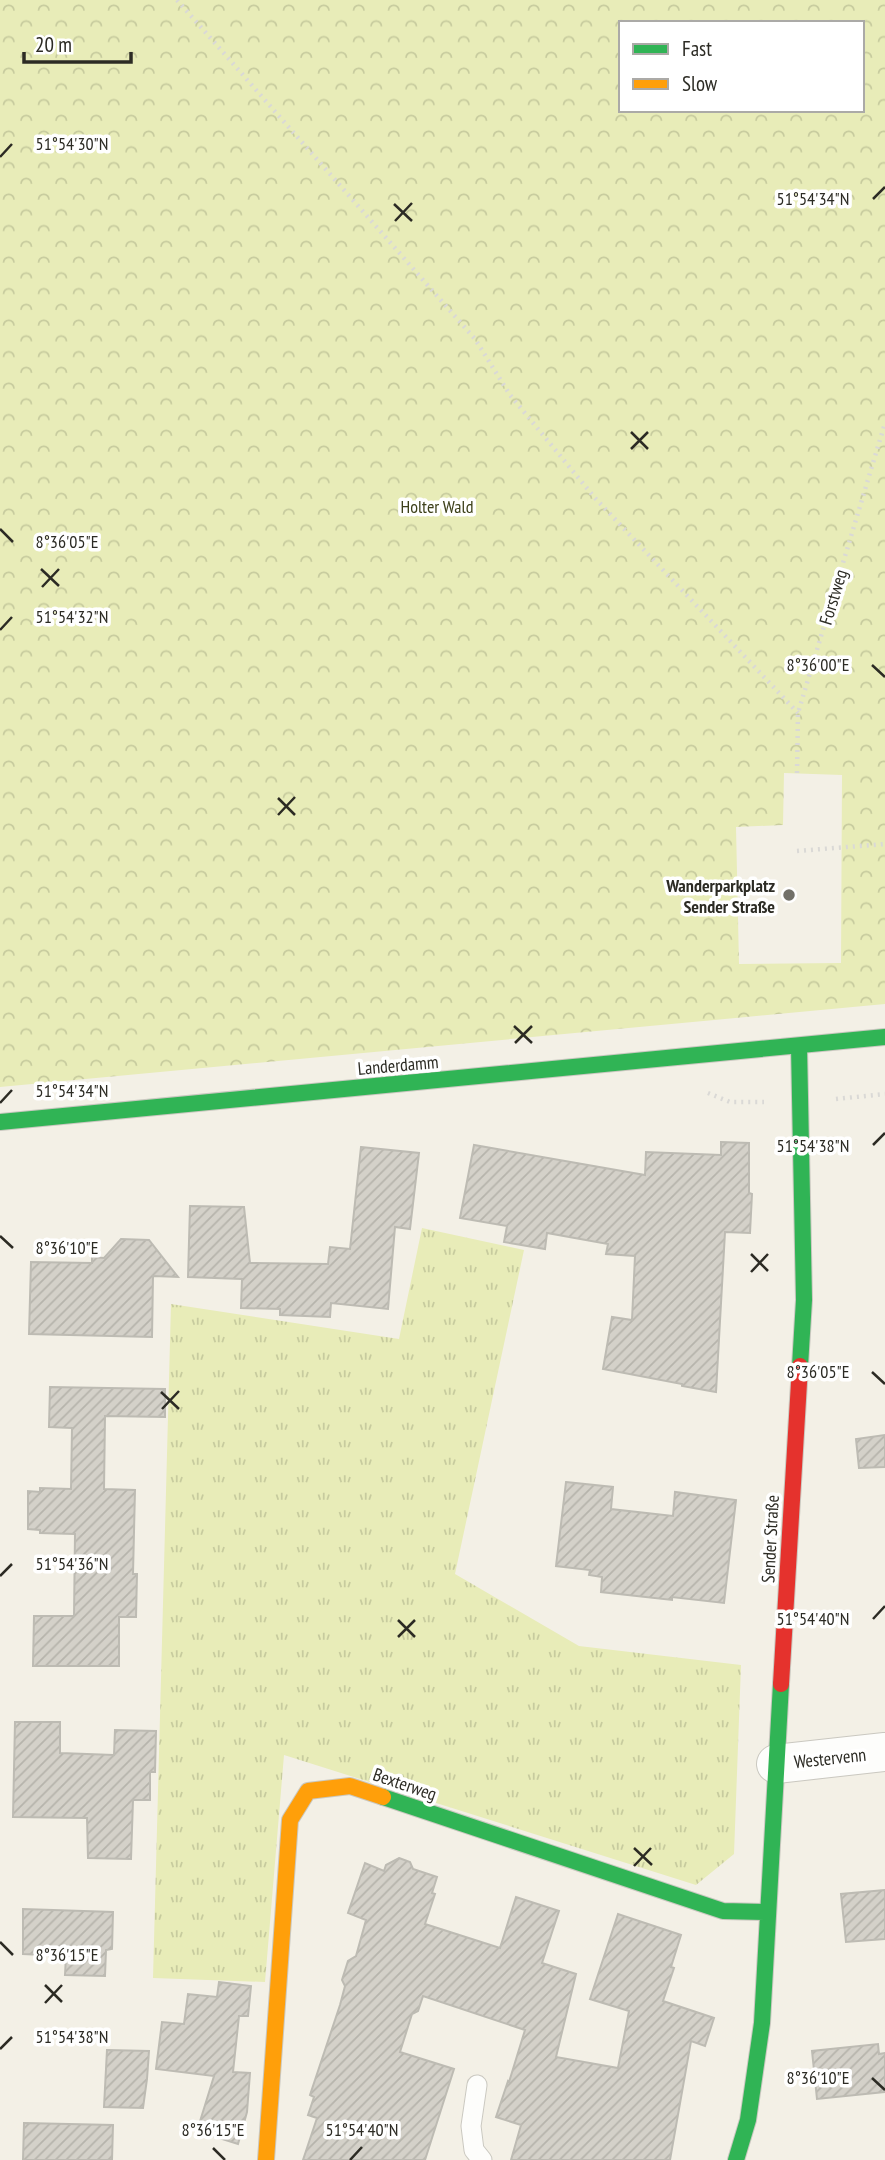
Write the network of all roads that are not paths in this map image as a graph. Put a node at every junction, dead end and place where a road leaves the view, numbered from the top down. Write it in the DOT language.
graph roads {
  1 [pos="885,1037"];
  2 [pos="799,1046"];
  3 [pos="0,1122"];
  4 [pos="885,1752"];
  5 [pos="776,1764"];
  6 [pos="767,1912"];
  7 [pos="477,2085"];
  8 [pos="266,2160"];
  9 [pos="482,2160"];
  10 [pos="736,2160"];
  1 -- 2 [label="street"];
  2 -- 3 [label="street, Landerdamm"];
  2 -- 5 [label="street, Sender Straße"];
  4 -- 5 [label="street, Westervenn"];
  5 -- 6 [label="street, Sender Straße"];
  6 -- 8 [label="street, Bexterweg"];
  6 -- 10 [label="street, Sender Straße"];
  7 -- 9 [label="lane"];
}
